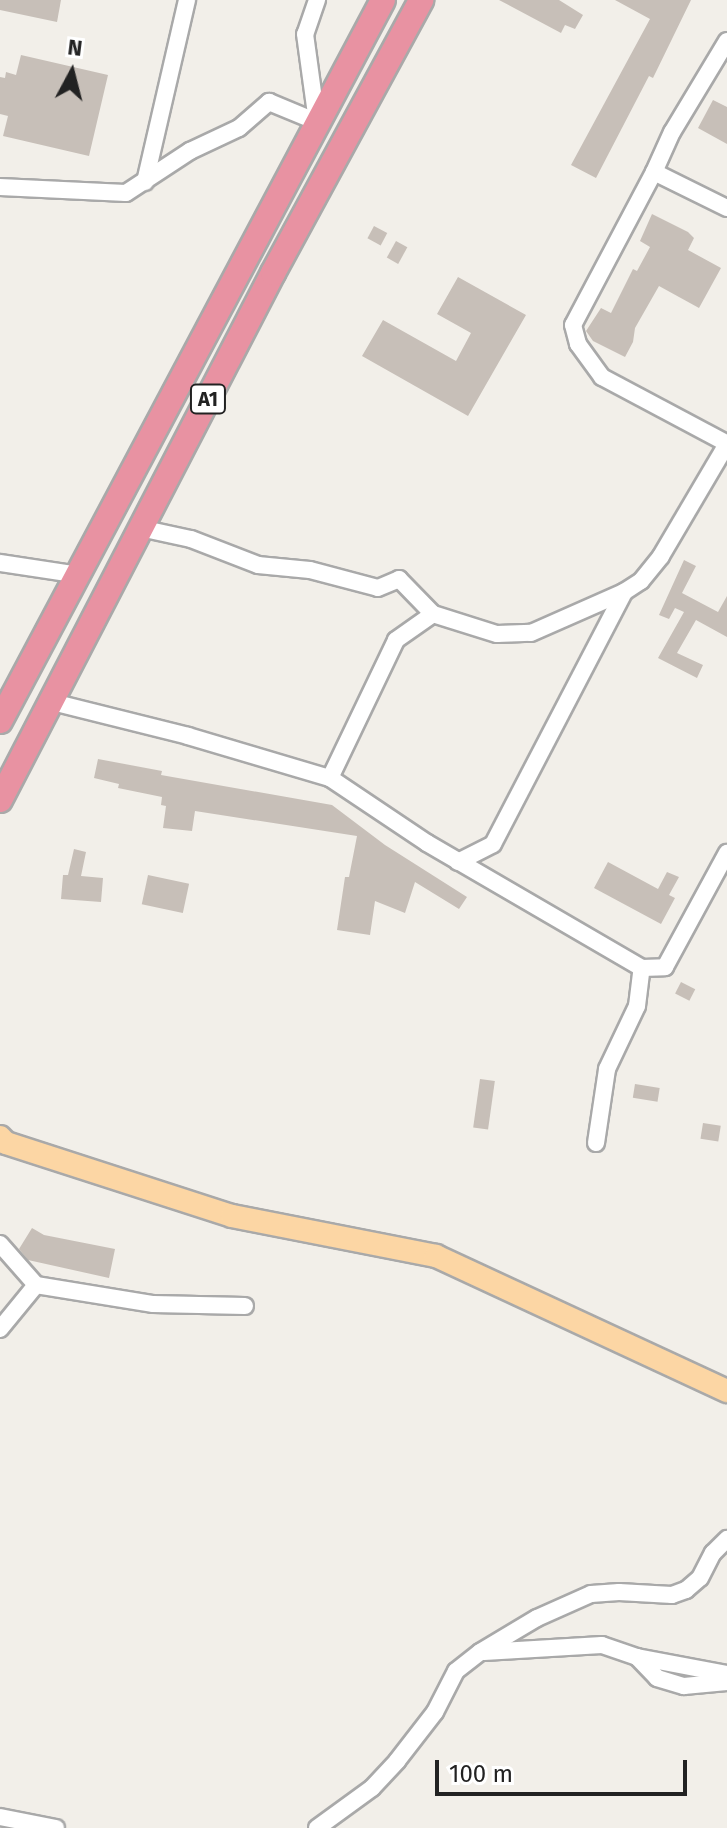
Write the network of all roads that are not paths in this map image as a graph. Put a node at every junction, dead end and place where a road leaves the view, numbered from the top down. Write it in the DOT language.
graph roads {
  1 [pos="187,0"];
  2 [pos="317,0"];
  3 [pos="383,0"];
  4 [pos="421,0"];
  5 [pos="727,41"];
  6 [pos="317,122"];
  7 [pos="654,172"];
  8 [pos="145,182"];
  9 [pos="0,187"];
  10 [pos="727,208"];
  11 [pos="726,443"];
  12 [pos="140,528"];
  13 [pos="0,563"];
  14 [pos="79,575"];
  15 [pos="624,592"];
  16 [pos="433,614"];
  17 [pos="52,702"];
  18 [pos="0,721"];
  19 [pos="330,778"];
  20 [pos="0,800"];
  21 [pos="727,853"];
  22 [pos="458,862"];
  23 [pos="642,968"];
  24 [pos="0,1137"];
  25 [pos="596,1143"];
  26 [pos="0,1244"];
  27 [pos="36,1285"];
  28 [pos="245,1306"];
  29 [pos="0,1329"];
  30 [pos="727,1391"];
  31 [pos="727,1539"];
  32 [pos="480,1652"];
  33 [pos="637,1657"];
  34 [pos="727,1674"];
  35 [pos="727,1682"];
  36 [pos="0,1817"];
  37 [pos="56,1828"];
  38 [pos="317,1828"];
  1 -- 8 [label="street"];
  2 -- 6 [label="street"];
  3 -- 6 [label="highway, A1"];
  4 -- 12 [label="highway, A1"];
  5 -- 7 [label="street"];
  6 -- 8 [label="street"];
  6 -- 14 [label="highway, A1"];
  7 -- 10 [label="street"];
  7 -- 11 [label="street"];
  8 -- 9 [label="street"];
  11 -- 15 [label="street"];
  12 -- 16 [label="street"];
  12 -- 17 [label="highway, A1"];
  13 -- 14 [label="street"];
  14 -- 18 [label="highway, A1"];
  15 -- 16 [label="street"];
  15 -- 22 [label="street"];
  16 -- 19 [label="street"];
  17 -- 19 [label="street"];
  17 -- 20 [label="highway, A1"];
  19 -- 22 [label="street"];
  21 -- 23 [label="street"];
  22 -- 23 [label="street"];
  23 -- 25 [label="street"];
  24 -- 30 [label="main road"];
  26 -- 27 [label="street"];
  27 -- 28 [label="street"];
  27 -- 29 [label="street"];
  31 -- 32 [label="street"];
  32 -- 33 [label="street"];
  32 -- 38 [label="street"];
  33 -- 34 [label="street"];
  33 -- 35 [label="street"];
  36 -- 37 [label="street"];
}
